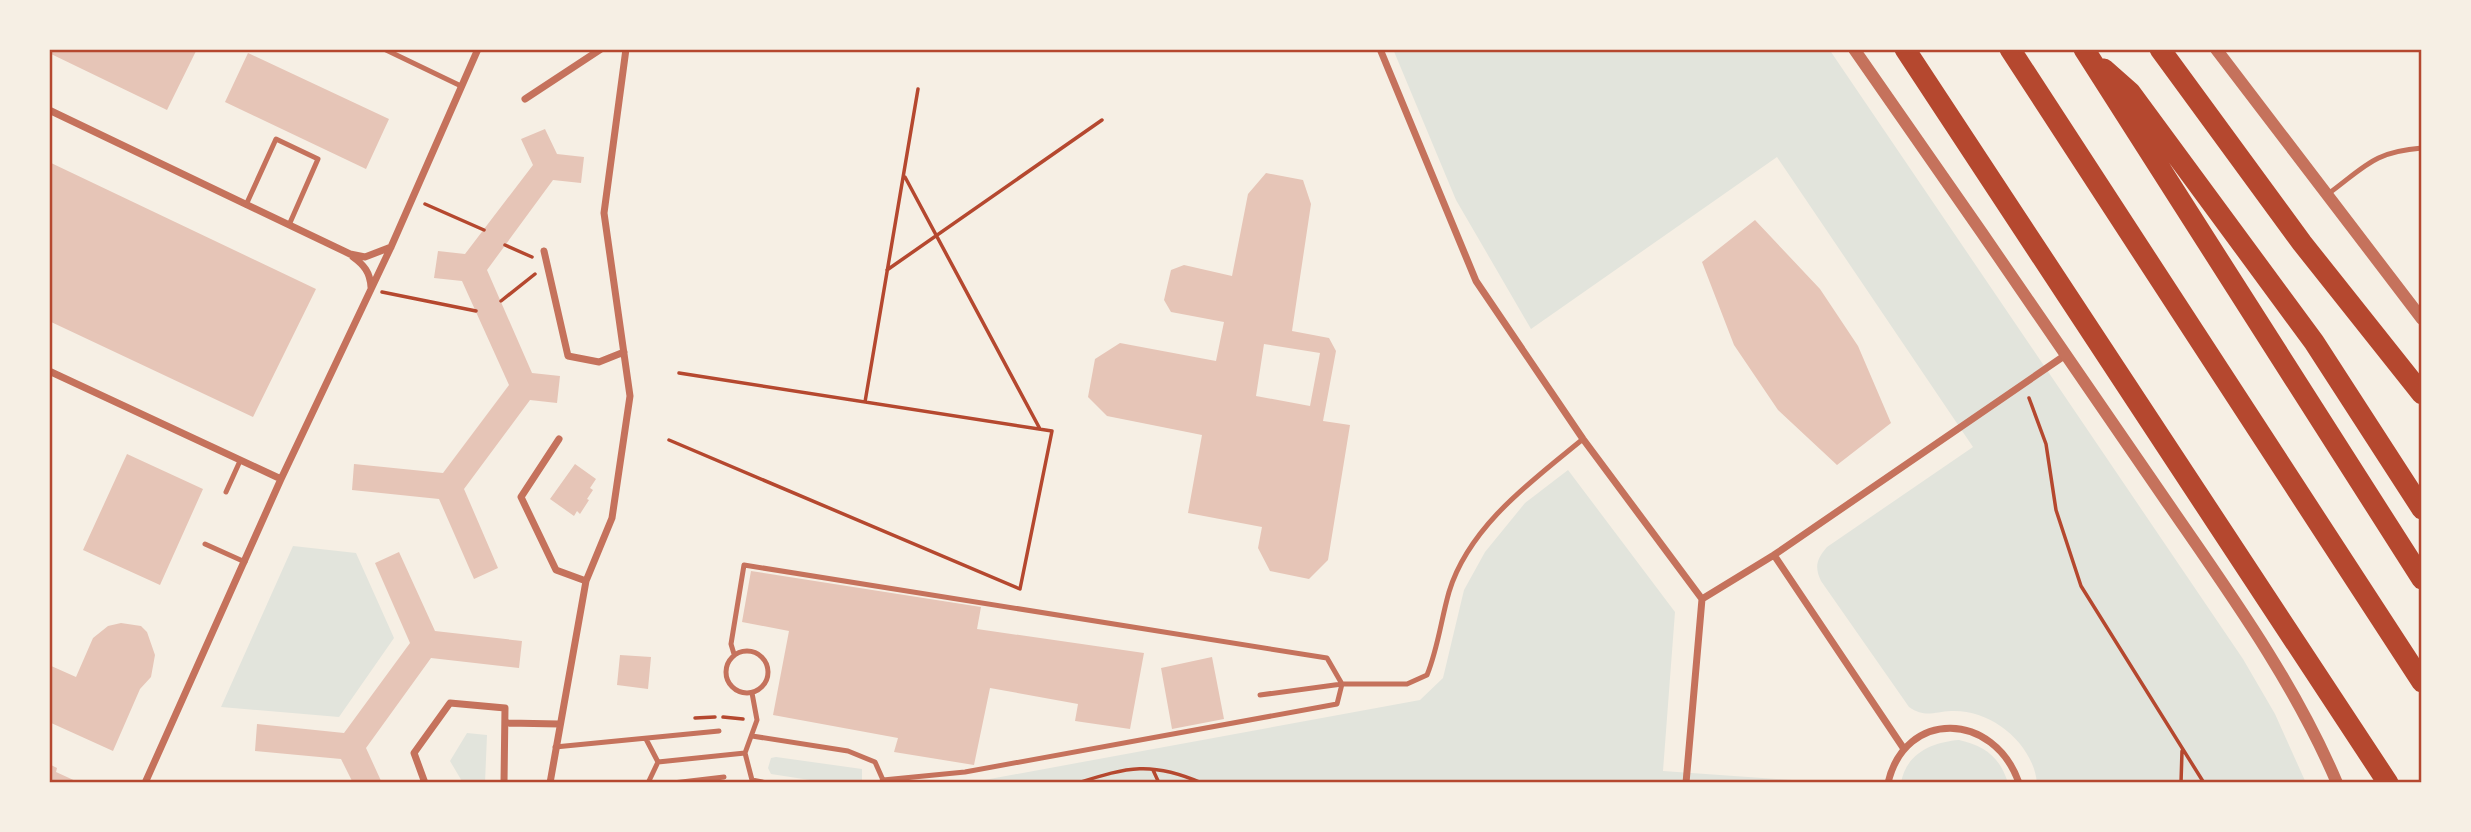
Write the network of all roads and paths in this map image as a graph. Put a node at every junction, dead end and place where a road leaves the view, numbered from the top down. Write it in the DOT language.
graph roads {
  1 [pos="384,49"];
  2 [pos="478,49"];
  3 [pos="601,49"];
  4 [pos="626,49"];
  5 [pos="1380,49"];
  6 [pos="1854,49"];
  7 [pos="1905,49"];
  8 [pos="1997,49"];
  9 [pos="2010,49"];
  10 [pos="2160,49"];
  11 [pos="2216,49"];
  12 [pos="2085,51"];
  13 [pos="461,86"];
  14 [pos="918,89"];
  15 [pos="525,99"];
  16 [pos="49,110"];
  17 [pos="1102,121"];
  18 [pos="2076,148"];
  19 [pos="2422,148"];
  20 [pos="904,175"];
  21 [pos="2329,194"];
  22 [pos="412,199"];
  23 [pos="246,205"];
  24 [pos="289,225"];
  25 [pos="484,230"];
  26 [pos="936,236"];
  27 [pos="505,245"];
  28 [pos="391,247"];
  29 [pos="544,251"];
  30 [pos="350,254"];
  31 [pos="547,264"];
  32 [pos="887,270"];
  33 [pos="371,291"];
  34 [pos="501,301"];
  35 [pos="476,312"];
  36 [pos="2422,318"];
  37 [pos="624,352"];
  38 [pos="2067,354"];
  39 [pos="49,371"];
  40 [pos="679,373"];
  41 [pos="2024,384"];
  42 [pos="2422,394"];
  43 [pos="865,402"];
  44 [pos="1040,429"];
  45 [pos="559,439"];
  46 [pos="1583,439"];
  47 [pos="669,440"];
  48 [pos="240,461"];
  49 [pos="281,479"];
  50 [pos="226,492"];
  51 [pos="2422,509"];
  52 [pos="205,544"];
  53 [pos="1774,555"];
  54 [pos="245,562"];
  55 [pos="2422,579"];
  56 [pos="586,581"];
  57 [pos="1702,599"];
  58 [pos="734,654"];
  59 [pos="2422,682"];
  60 [pos="1342,684"];
  61 [pos="752,693"];
  62 [pos="1260,695"];
  63 [pos="711,716"];
  64 [pos="757,720"];
  65 [pos="505,723"];
  66 [pos="559,724"];
  67 [pos="719,731"];
  68 [pos="752,736"];
  69 [pos="646,739"];
  70 [pos="555,747"];
  71 [pos="2182,748"];
  72 [pos="1904,750"];
  73 [pos="745,753"];
  74 [pos="658,762"];
  75 [pos="1153,770"];
  76 [pos="724,777"];
  77 [pos="881,781"];
  78 [pos="145,783"];
  79 [pos="425,783"];
  80 [pos="504,783"];
  81 [pos="550,783"];
  82 [pos="648,783"];
  83 [pos="673,783"];
  84 [pos="767,783"];
  85 [pos="1078,783"];
  86 [pos="1159,783"];
  87 [pos="1202,783"];
  88 [pos="1686,783"];
  89 [pos="1888,783"];
  90 [pos="2019,783"];
  91 [pos="2181,783"];
  92 [pos="2204,783"];
  93 [pos="2337,783"];
  94 [pos="2388,783"];
  1 -- 13 [label="lane"];
  2 -- 13 [label="street"];
  3 -- 15 [label="street"];
  4 -- 37 [label="street"];
  5 -- 46 [label="street"];
  6 -- 38 [label="street"];
  7 -- 94 [label="highway"];
  8 -- 18 [label="highway"];
  9 -- 18 [label="highway"];
  10 -- 42 [label="highway"];
  11 -- 21 [label="street"];
  12 -- 51 [label="highway"];
  12 -- 55 [label="highway"];
  13 -- 22 [label="street"];
  14 -- 20 [label="path"];
  16 -- 23 [label="street"];
  17 -- 26 [label="path"];
  18 -- 59 [label="highway"];
  19 -- 21 [label="lane"];
  20 -- 26 [label="path"];
  20 -- 32 [label="path"];
  21 -- 36 [label="street"];
  22 -- 25 [label="path"];
  22 -- 28 [label="street"];
  23 -- 24 [label="street"];
  23 -- 24 [label="lane"];
  24 -- 30 [label="street"];
  26 -- 32 [label="path"];
  26 -- 44 [label="path"];
  27 -- 31 [label="path"];
  28 -- 30 [label="street"];
  28 -- 33 [label="street"];
  29 -- 31 [label="street"];
  30 -- 33 [label="street"];
  31 -- 34 [label="path"];
  31 -- 37 [label="street"];
  32 -- 43 [label="path"];
  33 -- 35 [label="path"];
  33 -- 49 [label="street"];
  37 -- 56 [label="street"];
  38 -- 41 [label="street"];
  38 -- 93 [label="street"];
  39 -- 48 [label="street"];
  40 -- 43 [label="path"];
  41 -- 53 [label="street"];
  41 -- 71 [label="path"];
  43 -- 44 [label="path"];
  44 -- 47 [label="path"];
  45 -- 56 [label="street"];
  46 -- 57 [label="street"];
  46 -- 60 [label="lane"];
  48 -- 49 [label="street"];
  48 -- 50 [label="lane"];
  49 -- 54 [label="street"];
  52 -- 54 [label="lane"];
  53 -- 57 [label="street"];
  53 -- 72 [label="street"];
  54 -- 78 [label="street"];
  56 -- 66 [label="street"];
  57 -- 88 [label="street"];
  58 -- 60 [label="lane"];
  58 -- 61 [label="lane"];
  58 -- 61 [label="lane"];
  60 -- 62 [label="lane"];
  60 -- 77 [label="lane"];
  61 -- 64 [label="lane"];
  63 -- 64 [label="path"];
  64 -- 68 [label="lane"];
  65 -- 66 [label="street"];
  65 -- 79 [label="street"];
  65 -- 80 [label="street"];
  66 -- 70 [label="street"];
  67 -- 69 [label="lane"];
  68 -- 73 [label="lane"];
  68 -- 77 [label="lane"];
  69 -- 70 [label="lane"];
  69 -- 74 [label="lane"];
  70 -- 81 [label="street"];
  71 -- 91 [label="path"];
  71 -- 92 [label="path"];
  72 -- 89 [label="street"];
  72 -- 90 [label="street"];
  73 -- 74 [label="lane"];
  73 -- 84 [label="lane"];
  74 -- 82 [label="lane"];
  75 -- 85 [label="path"];
  75 -- 86 [label="path"];
  75 -- 87 [label="path"];
  76 -- 83 [label="lane"];
}
